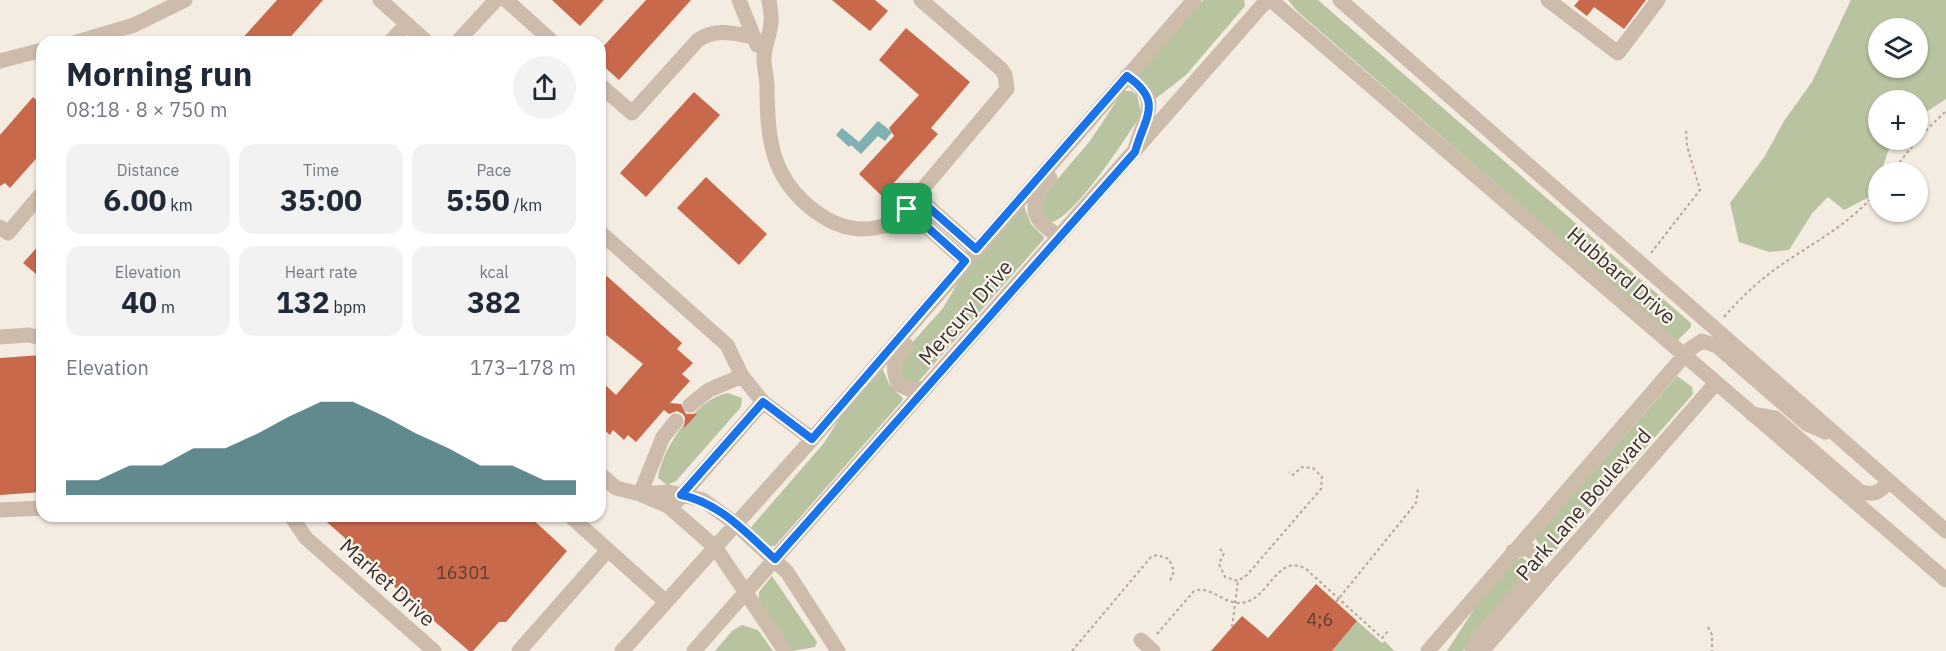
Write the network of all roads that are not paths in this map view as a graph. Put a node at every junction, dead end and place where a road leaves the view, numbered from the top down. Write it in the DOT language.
graph roads {
  1 [pos="185,0"];
  2 [pos="380,0"];
  3 [pos="496,0"];
  4 [pos="506,0"];
  5 [pos="739,0"];
  6 [pos="769,0"];
  7 [pos="921,0"];
  8 [pos="1194,0"];
  9 [pos="1269,0"];
  10 [pos="1340,0"];
  11 [pos="1548,0"];
  12 [pos="1658,0"];
  13 [pos="406,24"];
  14 [pos="111,36"];
  15 [pos="395,36"];
  16 [pos="420,36"];
  17 [pos="463,36"];
  18 [pos="546,36"];
  19 [pos="753,38"];
  20 [pos="36,52"];
  21 [pos="764,59"];
  22 [pos="0,61"];
  23 [pos="1127,76"];
  24 [pos="606,90"];
  25 [pos="1112,93"];
  26 [pos="1135,152"];
  27 [pos="36,200"];
  28 [pos="913,203"];
  29 [pos="0,227"];
  30 [pos="1060,236"];
  31 [pos="606,237"];
  32 [pos="976,249"];
  33 [pos="965,261"];
  34 [pos="955,273"];
  35 [pos="0,337"];
  36 [pos="36,337"];
  37 [pos="1684,356"];
  38 [pos="742,376"];
  39 [pos="1715,384"];
  40 [pos="926,388"];
  41 [pos="763,402"];
  42 [pos="690,405"];
  43 [pos="1749,413"];
  44 [pos="676,421"];
  45 [pos="812,439"];
  46 [pos="1844,441"];
  47 [pos="606,479"];
  48 [pos="1889,481"];
  49 [pos="640,494"];
  50 [pos="674,499"];
  51 [pos="36,508"];
  52 [pos="0,510"];
  53 [pos="295,522"];
  54 [pos="577,522"];
  55 [pos="736,524"];
  56 [pos="1946,531"];
  57 [pos="716,547"];
  58 [pos="608,550"];
  59 [pos="1513,550"];
  60 [pos="775,559"];
  61 [pos="1946,580"];
  62 [pos="746,593"];
  63 [pos="666,602"];
  64 [pos="1466,607"];
  65 [pos="434,651"];
  66 [pos="519,651"];
  67 [pos="622,651"];
  68 [pos="694,651"];
  69 [pos="785,651"];
  70 [pos="838,651"];
  71 [pos="1428,651"];
  72 [pos="1440,651"];
  73 [pos="1472,651"];
  74 [pos="1482,651"];
  1 -- 14 [label="street"];
  2 -- 13 [label="street"];
  3 -- 17 [label="street"];
  4 -- 18 [label="street"];
  5 -- 19 [label="street"];
  6 -- 21 [label="street"];
  7 -- 28 [label="street"];
  8 -- 23 [label="street, Mercury Drive"];
  9 -- 26 [label="street, Mercury Drive"];
  9 -- 37 [label="street, Hubbard Drive"];
  10 -- 46 [label="street, Hubbard Drive"];
  11 -- 12 [label="street"];
  13 -- 15 [label="street"];
  13 -- 16 [label="street"];
  19 -- 21 [label="street"];
  19 -- 24 [label="street"];
  20 -- 22 [label="street"];
  21 -- 28 [label="street"];
  23 -- 25 [label="street, Mercury Drive"];
  23 -- 26 [label="street"];
  25 -- 30 [label="street"];
  25 -- 32 [label="street, Mercury Drive"];
  26 -- 30 [label="street, Mercury Drive"];
  27 -- 29 [label="street"];
  28 -- 32 [label="street"];
  28 -- 33 [label="street"];
  30 -- 40 [label="street, Mercury Drive"];
  31 -- 38 [label="street"];
  32 -- 33 [label="street, Mercury Drive"];
  33 -- 34 [label="street, Mercury Drive"];
  34 -- 40 [label="street"];
  34 -- 45 [label="street, Mercury Drive"];
  35 -- 36 [label="street"];
  37 -- 39 [label="street, Hubbard Drive"];
  37 -- 46 [label="street"];
  37 -- 59 [label="street, Park Lane Boulevard"];
  38 -- 41 [label="street"];
  38 -- 42 [label="street"];
  39 -- 43 [label="street, Hubbard Drive"];
  39 -- 74 [label="street, Park Lane Boulevard"];
  40 -- 60 [label="street, Mercury Drive"];
  41 -- 45 [label="street"];
  41 -- 50 [label="street"];
  43 -- 48 [label="street"];
  43 -- 61 [label="street, Hubbard Drive"];
  44 -- 49 [label="street"];
  45 -- 55 [label="street, Mercury Drive"];
  46 -- 48 [label="street, Hubbard Drive"];
  47 -- 49 [label="street"];
  48 -- 56 [label="street, Hubbard Drive"];
  49 -- 50 [label="street"];
  50 -- 55 [label="street"];
  50 -- 57 [label="street"];
  51 -- 52 [label="street"];
  53 -- 65 [label="street, Market Drive"];
  54 -- 58 [label="street"];
  55 -- 57 [label="street, Mercury Drive"];
  55 -- 60 [label="street"];
  57 -- 62 [label="street"];
  57 -- 63 [label="street, Mercury Drive"];
  58 -- 63 [label="street"];
  58 -- 66 [label="street"];
  59 -- 64 [label="street, Park Lane Boulevard"];
  59 -- 73 [label="street, Park Lane Boulevard"];
  60 -- 62 [label="street, Mercury Drive"];
  60 -- 70 [label="street"];
  62 -- 68 [label="street, Mercury Drive"];
  62 -- 69 [label="street"];
  63 -- 67 [label="street, Mercury Drive"];
  64 -- 71 [label="street, Park Lane Boulevard"];
  64 -- 72 [label="street, Park Lane Boulevard"];
}
